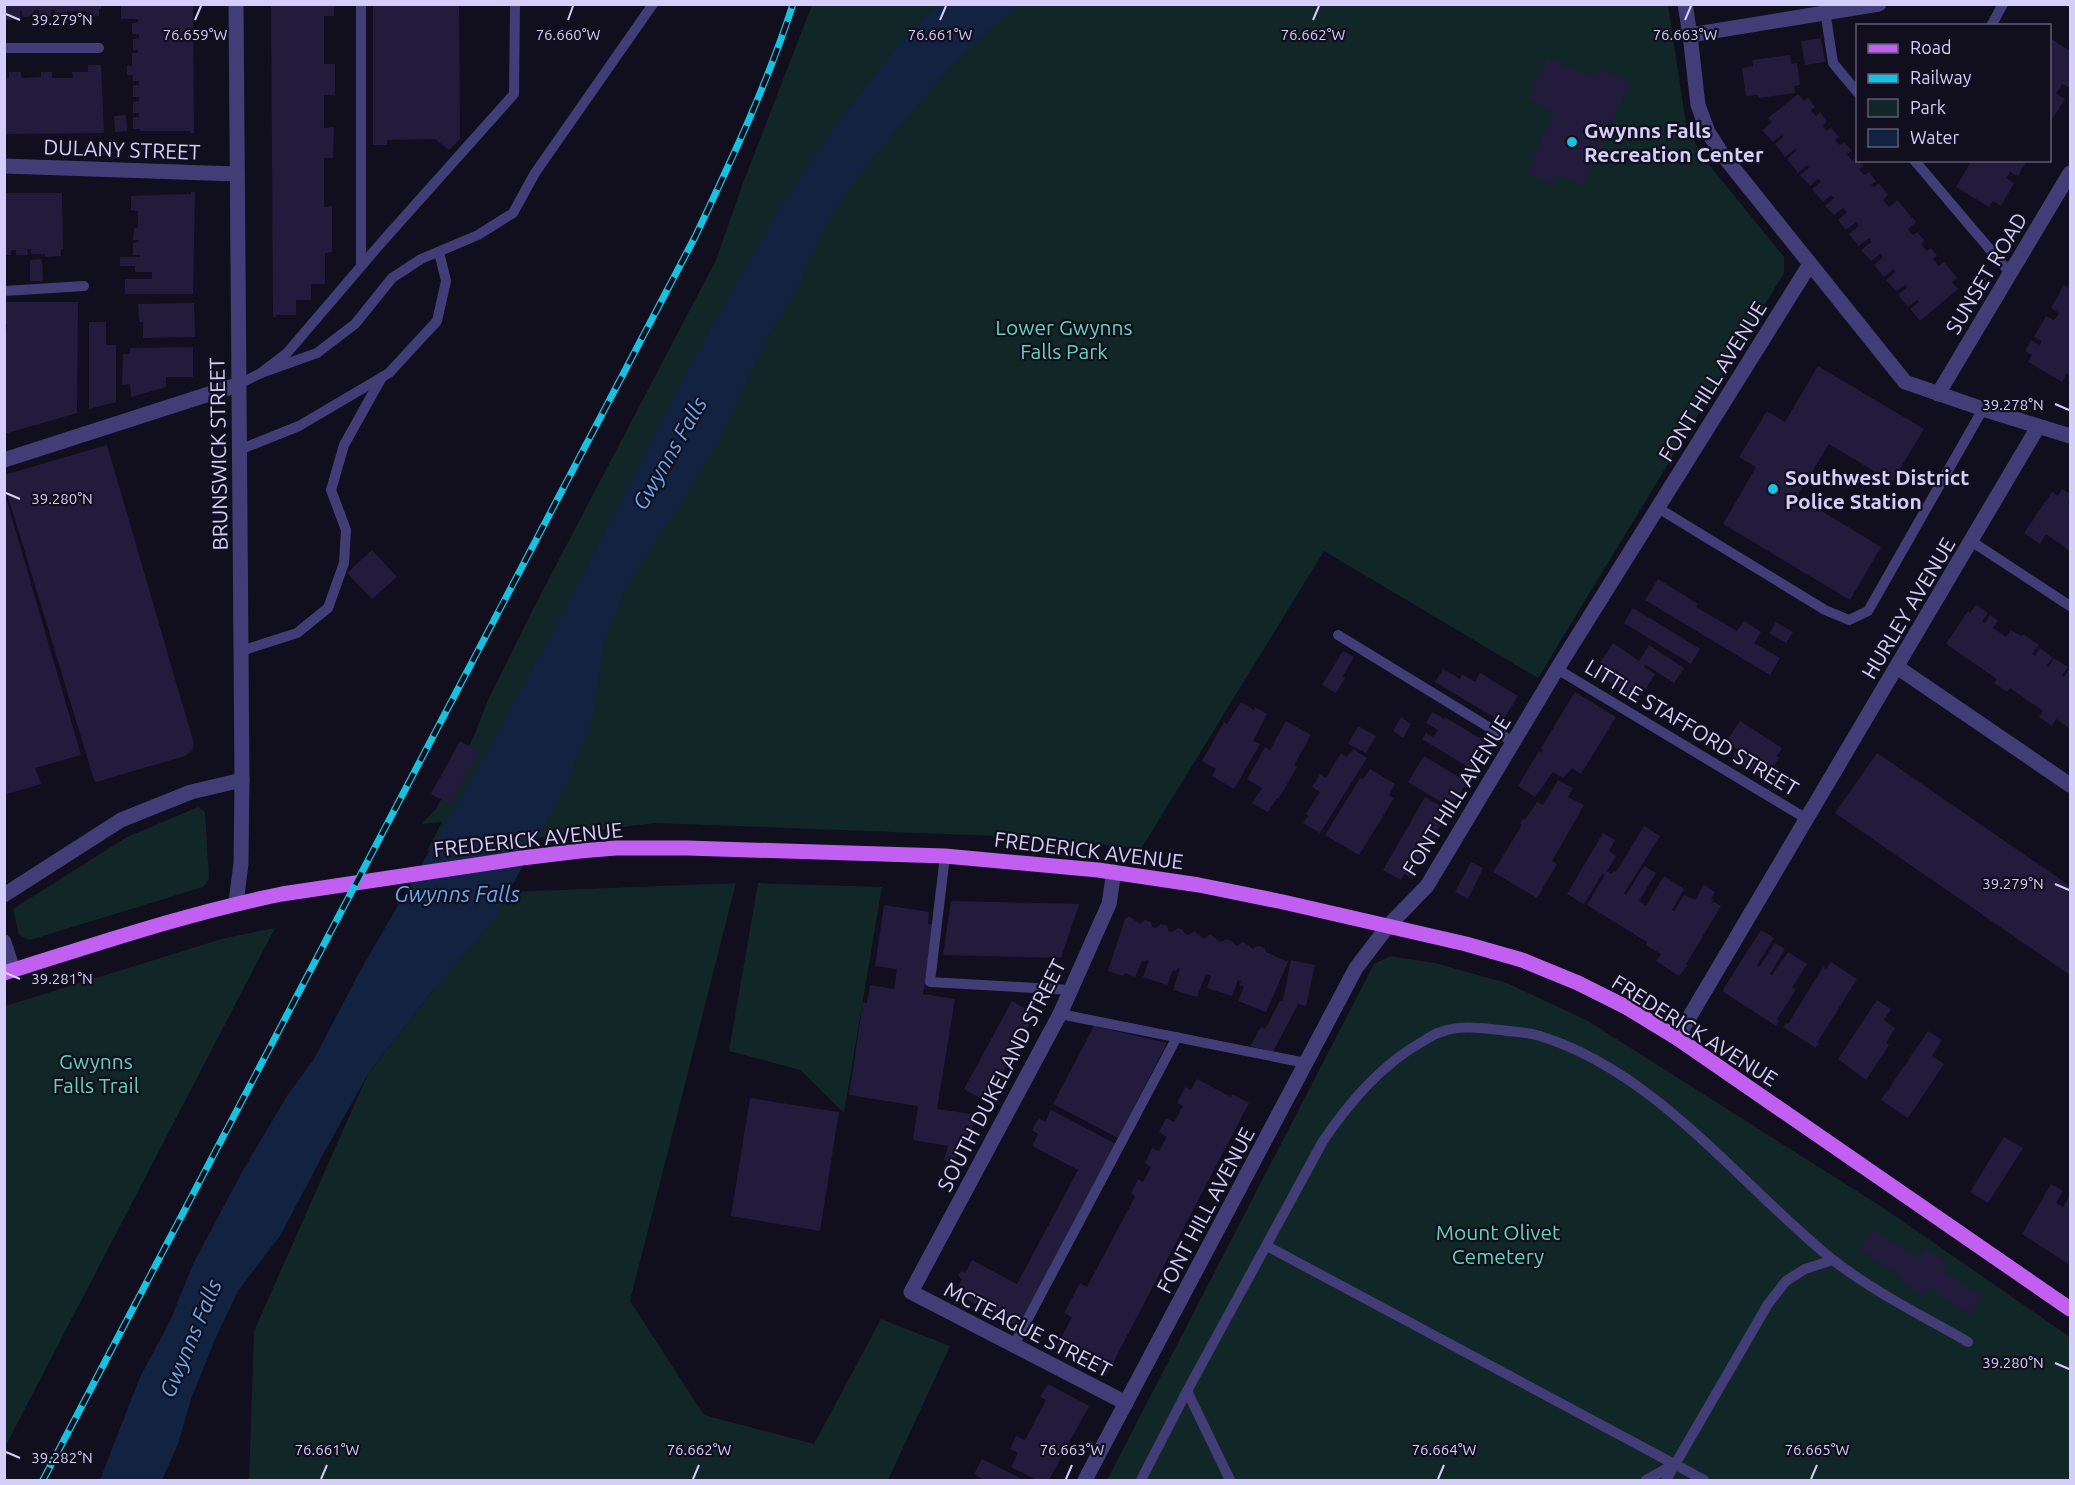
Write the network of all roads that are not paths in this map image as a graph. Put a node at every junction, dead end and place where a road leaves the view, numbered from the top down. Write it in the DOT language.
graph roads {
  1 [pos="236,4"];
  2 [pos="361,4"];
  3 [pos="515,4"];
  4 [pos="653,4"];
  5 [pos="1685,4"];
  6 [pos="1879,4"];
  7 [pos="2003,4"];
  8 [pos="1825,9"];
  9 [pos="1992,24"];
  10 [pos="1690,35"];
  11 [pos="4,48"];
  12 [pos="99,48"];
  13 [pos="1856,92"];
  14 [pos="1916,162"];
  15 [pos="4,166"];
  16 [pos="2070,173"];
  17 [pos="237,174"];
  18 [pos="439,252"];
  19 [pos="1810,264"];
  20 [pos="361,266"];
  21 [pos="2010,273"];
  22 [pos="84,286"];
  23 [pos="4,291"];
  24 [pos="261,373"];
  25 [pos="382,377"];
  26 [pos="237,385"];
  27 [pos="1938,394"];
  28 [pos="1983,409"];
  29 [pos="2038,427"];
  30 [pos="2070,436"];
  31 [pos="240,450"];
  32 [pos="4,460"];
  33 [pos="1658,508"];
  34 [pos="1971,541"];
  35 [pos="2070,606"];
  36 [pos="1338,634"];
  37 [pos="241,651"];
  38 [pos="1897,667"];
  39 [pos="1557,669"];
  40 [pos="1513,742"];
  41 [pos="242,780"];
  42 [pos="2070,785"];
  43 [pos="1807,819"];
  44 [pos="945,855"];
  45 [pos="1114,872"];
  46 [pos="4,895"];
  47 [pos="236,903"];
  48 [pos="1388,926"];
  49 [pos="4,942"];
  50 [pos="9,972"];
  51 [pos="1071,990"];
  52 [pos="1060,1014"];
  53 [pos="1178,1037"];
  54 [pos="1677,1038"];
  55 [pos="1306,1063"];
  56 [pos="1267,1246"];
  57 [pos="1833,1260"];
  58 [pos="911,1292"];
  59 [pos="2070,1309"];
  60 [pos="1968,1342"];
  61 [pos="1014,1345"];
  62 [pos="1187,1391"];
  63 [pos="1126,1403"];
  64 [pos="1675,1464"];
  65 [pos="1085,1480"];
  66 [pos="1141,1480"];
  67 [pos="1230,1480"];
  68 [pos="1646,1480"];
  69 [pos="1666,1480"];
  70 [pos="1704,1480"];
  1 -- 17 [label="street, BRUNSWICK STREET"];
  2 -- 20 [label="lane"];
  3 -- 20 [label="lane"];
  4 -- 18 [label="lane"];
  5 -- 10 [label="street"];
  6 -- 8 [label="street"];
  7 -- 9 [label="lane"];
  8 -- 10 [label="street"];
  8 -- 13 [label="lane"];
  10 -- 19 [label="street"];
  11 -- 12 [label="lane"];
  14 -- 21 [label="lane"];
  15 -- 17 [label="street, DULANY STREET"];
  16 -- 21 [label="street, SUNSET ROAD"];
  17 -- 26 [label="street, BRUNSWICK STREET"];
  18 -- 24 [label="lane"];
  18 -- 25 [label="lane"];
  19 -- 27 [label="street"];
  19 -- 33 [label="street, FONT HILL AVENUE"];
  20 -- 24 [label="lane"];
  21 -- 27 [label="street, SUNSET ROAD"];
  22 -- 23 [label="lane"];
  24 -- 26 [label="lane"];
  25 -- 31 [label="lane"];
  25 -- 37 [label="lane"];
  26 -- 31 [label="street, BRUNSWICK STREET"];
  26 -- 32 [label="street"];
  27 -- 28 [label="street"];
  28 -- 29 [label="street"];
  28 -- 33 [label="lane"];
  29 -- 30 [label="street"];
  29 -- 34 [label="street, HURLEY AVENUE"];
  31 -- 37 [label="street, BRUNSWICK STREET"];
  33 -- 39 [label="street, FONT HILL AVENUE"];
  34 -- 35 [label="lane"];
  34 -- 38 [label="street, HURLEY AVENUE"];
  36 -- 40 [label="lane"];
  37 -- 41 [label="street, BRUNSWICK STREET"];
  38 -- 42 [label="street"];
  38 -- 43 [label="street, HURLEY AVENUE"];
  39 -- 40 [label="street, FONT HILL AVENUE"];
  39 -- 43 [label="lane, LITTLE STAFFORD STREET"];
  40 -- 48 [label="street, FONT HILL AVENUE"];
  41 -- 46 [label="street"];
  41 -- 47 [label="street, BRUNSWICK STREET"];
  43 -- 54 [label="street, HURLEY AVENUE"];
  44 -- 45 [label="main road, FREDERICK AVENUE"];
  44 -- 47 [label="main road, FREDERICK AVENUE"];
  44 -- 51 [label="lane"];
  45 -- 48 [label="main road, FREDERICK AVENUE"];
  45 -- 51 [label="street, SOUTH DUKELAND STREET"];
  47 -- 50 [label="main road, FREDERICK AVENUE"];
  48 -- 54 [label="main road, FREDERICK AVENUE"];
  48 -- 55 [label="street, FONT HILL AVENUE"];
  49 -- 50 [label="street"];
  51 -- 52 [label="street, SOUTH DUKELAND STREET"];
  52 -- 53 [label="lane"];
  52 -- 58 [label="street, SOUTH DUKELAND STREET"];
  53 -- 55 [label="lane"];
  53 -- 61 [label="lane"];
  54 -- 59 [label="main road, FREDERICK AVENUE"];
  55 -- 63 [label="street, FONT HILL AVENUE"];
  56 -- 57 [label="lane"];
  56 -- 62 [label="lane"];
  56 -- 64 [label="lane"];
  57 -- 60 [label="lane"];
  57 -- 64 [label="lane"];
  58 -- 61 [label="street, MCTEAGUE STREET"];
  61 -- 63 [label="street, MCTEAGUE STREET"];
  62 -- 66 [label="lane"];
  62 -- 67 [label="lane"];
  63 -- 65 [label="street, FONT HILL AVENUE"];
  64 -- 68 [label="lane"];
  64 -- 69 [label="lane"];
  64 -- 70 [label="lane"];
}
